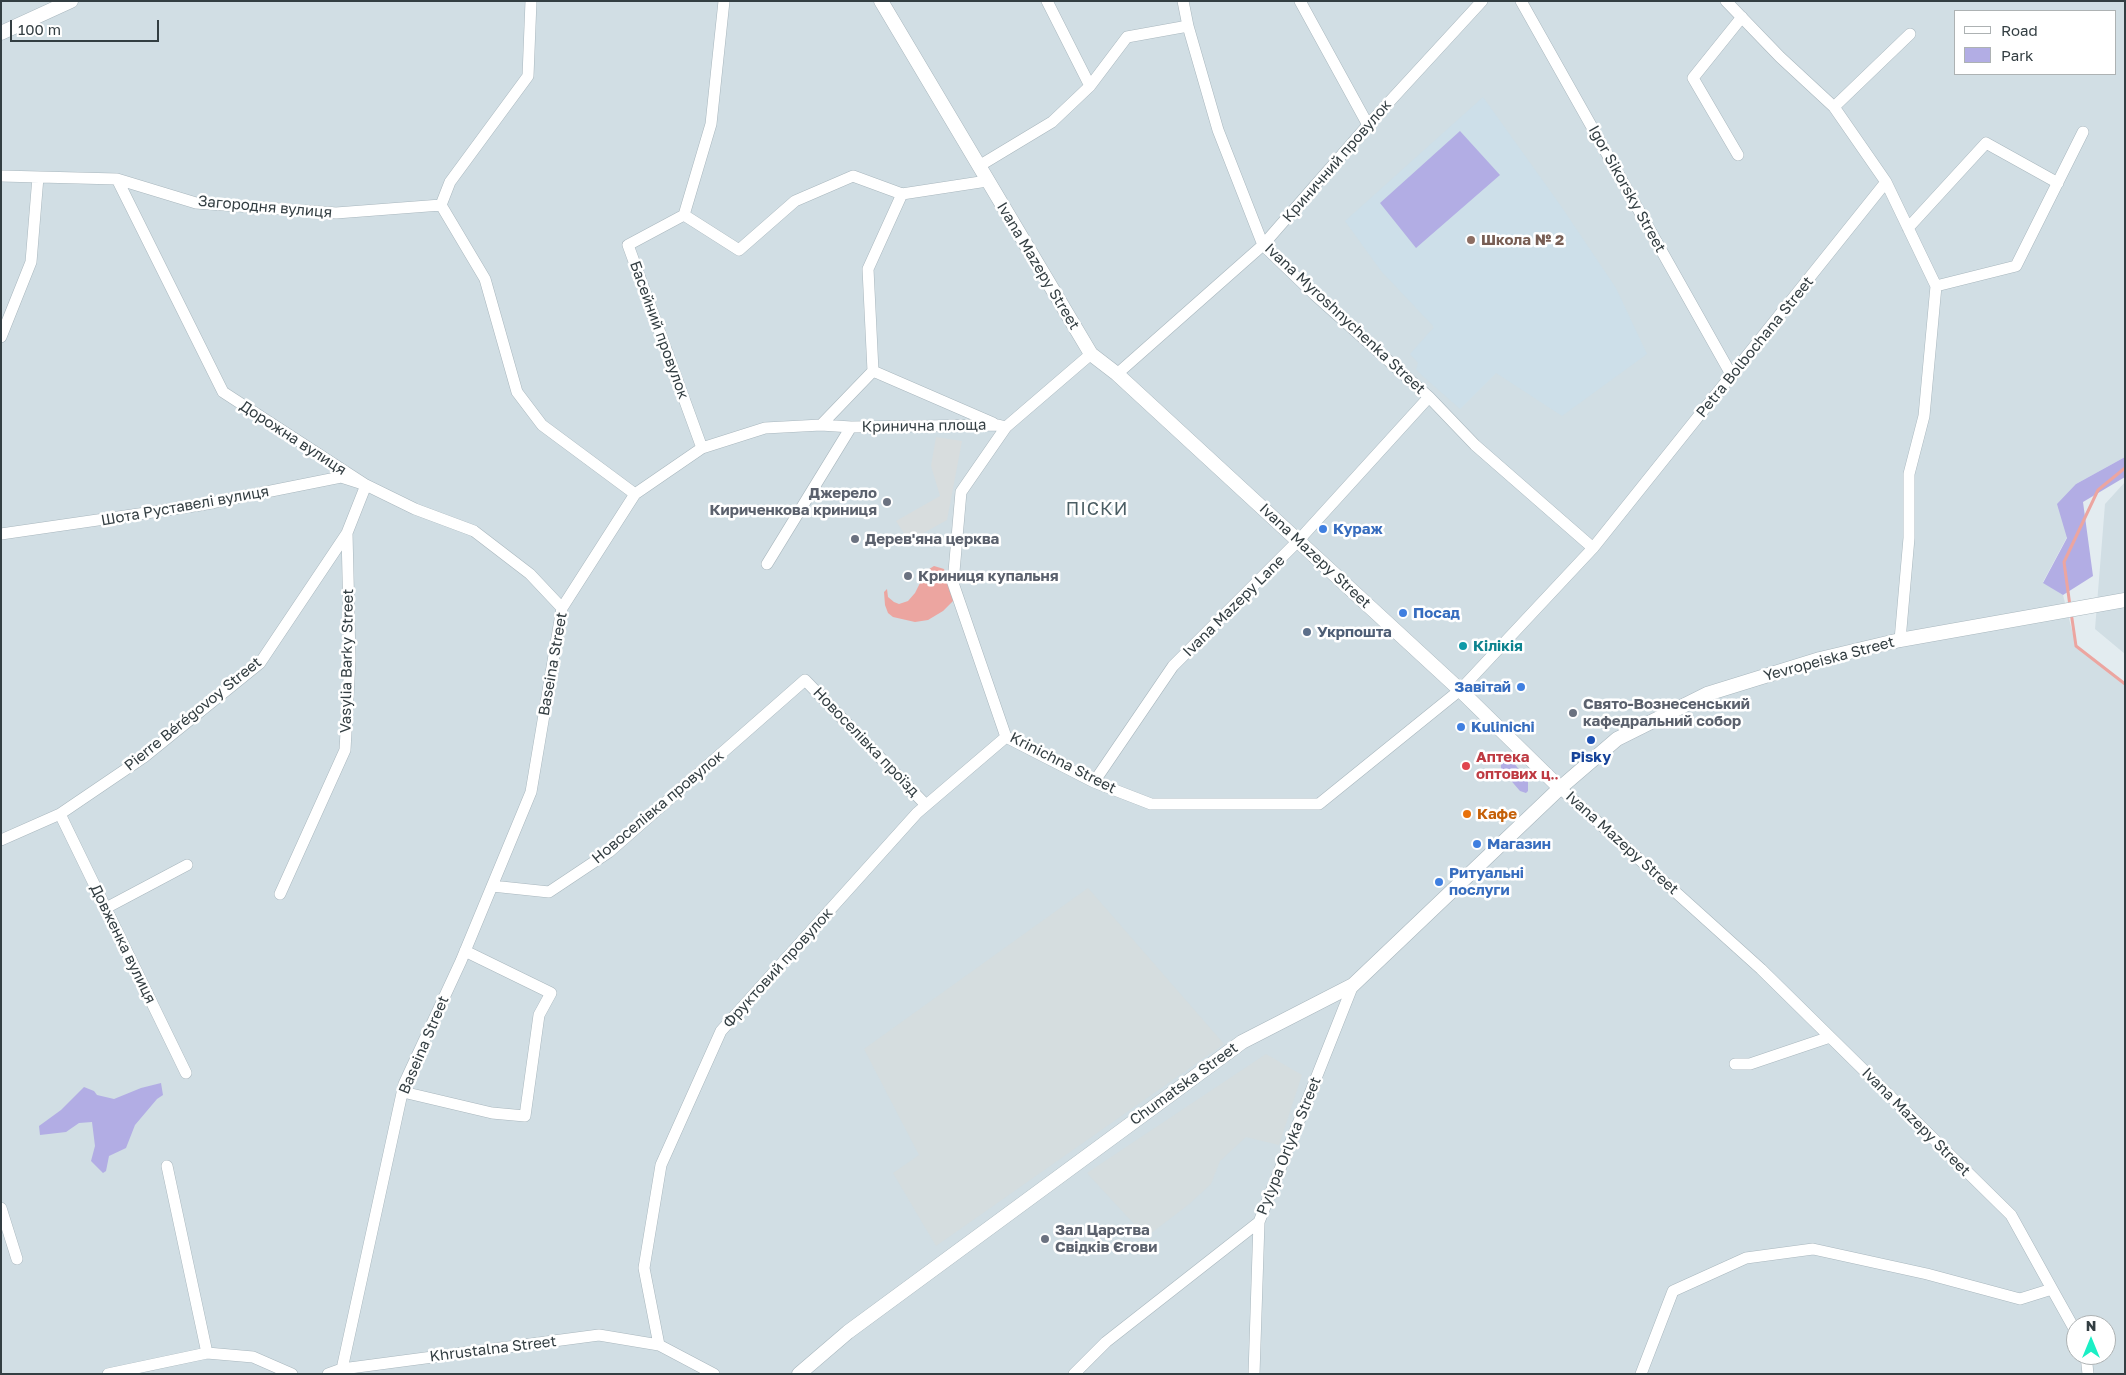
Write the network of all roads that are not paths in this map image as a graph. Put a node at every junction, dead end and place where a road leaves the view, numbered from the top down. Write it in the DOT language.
graph roads {
  1 [pos="71,1"];
  2 [pos="531,1"];
  3 [pos="724,1"];
  4 [pos="881,1"];
  5 [pos="1047,1"];
  6 [pos="1183,1"];
  7 [pos="1300,1"];
  8 [pos="1482,1"];
  9 [pos="1521,1"];
  10 [pos="1726,1"];
  11 [pos="1742,17"];
  12 [pos="1188,26"];
  13 [pos="1,33"];
  14 [pos="1910,34"];
  15 [pos="1090,86"];
  16 [pos="1834,107"];
  17 [pos="1368,125"];
  18 [pos="2083,132"];
  19 [pos="1738,155"];
  20 [pos="979,166"];
  21 [pos="1,176"];
  22 [pos="38,177"];
  23 [pos="117,179"];
  24 [pos="987,181"];
  25 [pos="1886,182"];
  26 [pos="2058,183"];
  27 [pos="902,194"];
  28 [pos="441,205"];
  29 [pos="684,215"];
  30 [pos="1908,228"];
  31 [pos="1263,245"];
  32 [pos="1936,286"];
  33 [pos="1,337"];
  34 [pos="1091,354"];
  35 [pos="873,371"];
  36 [pos="1117,374"];
  37 [pos="1732,376"];
  38 [pos="1429,397"];
  39 [pos="821,425"];
  40 [pos="1002,426"];
  41 [pos="851,427"];
  42 [pos="702,448"];
  43 [pos="366,485"];
  44 [pos="635,494"];
  45 [pos="347,533"];
  46 [pos="1,534"];
  47 [pos="1298,541"];
  48 [pos="1593,548"];
  49 [pos="767,564"];
  50 [pos="2125,600"];
  51 [pos="562,608"];
  52 [pos="1900,640"];
  53 [pos="805,680"];
  54 [pos="1460,690"];
  55 [pos="1006,737"];
  56 [pos="1094,782"];
  57 [pos="1560,788"];
  58 [pos="926,805"];
  59 [pos="60,814"];
  60 [pos="1,840"];
  61 [pos="187,865"];
  62 [pos="492,886"];
  63 [pos="280,894"];
  64 [pos="106,908"];
  65 [pos="466,951"];
  66 [pos="1353,986"];
  67 [pos="1830,1037"];
  68 [pos="1735,1064"];
  69 [pos="186,1073"];
  70 [pos="402,1092"];
  71 [pos="167,1166"];
  72 [pos="1,1208"];
  73 [pos="1259,1222"];
  74 [pos="17,1259"];
  75 [pos="2052,1289"];
  76 [pos="2067,1315"];
  77 [pos="659,1345"];
  78 [pos="207,1353"];
  79 [pos="342,1369"];
  80 [pos="108,1374"];
  81 [pos="292,1374"];
  82 [pos="328,1374"];
  83 [pos="714,1374"];
  84 [pos="799,1374"];
  85 [pos="1074,1374"];
  86 [pos="1254,1374"];
  87 [pos="1641,1374"];
  1 -- 13 [label="street"];
  2 -- 28 [label="street"];
  3 -- 29 [label="street"];
  4 -- 20 [label="street, Ivana Mazepy Street"];
  5 -- 15 [label="street"];
  6 -- 12 [label="street, Ivana Myroshnychenka Street"];
  7 -- 17 [label="street"];
  8 -- 17 [label="street, Криничний провулок"];
  9 -- 37 [label="street, Igor Sikorsky Street"];
  10 -- 11 [label="street"];
  11 -- 16 [label="street"];
  11 -- 19 [label="street"];
  12 -- 15 [label="street"];
  12 -- 31 [label="street, Ivana Myroshnychenka Street"];
  14 -- 16 [label="street"];
  15 -- 20 [label="street"];
  16 -- 25 [label="street"];
  17 -- 31 [label="street, Криничний провулок"];
  18 -- 26 [label="street"];
  20 -- 24 [label="street, Ivana Mazepy Street"];
  21 -- 22 [label="street, Загородня вулиця"];
  22 -- 23 [label="street, Загородня вулиця"];
  22 -- 33 [label="street"];
  23 -- 28 [label="street, Загородня вулиця"];
  23 -- 43 [label="street, Дорожна вулиця"];
  24 -- 27 [label="street"];
  24 -- 34 [label="street, Ivana Mazepy Street"];
  25 -- 30 [label="street"];
  25 -- 37 [label="street, Petra Bolbochana Street"];
  26 -- 30 [label="street"];
  26 -- 32 [label="street"];
  27 -- 29 [label="street"];
  27 -- 35 [label="street"];
  28 -- 44 [label="street"];
  29 -- 42 [label="street, Басейний провулок"];
  30 -- 32 [label="street"];
  31 -- 36 [label="street, Криничний провулок"];
  31 -- 38 [label="street, Ivana Myroshnychenka Street"];
  32 -- 52 [label="street"];
  34 -- 36 [label="street, Ivana Mazepy Street"];
  34 -- 40 [label="street, Krinichna Street"];
  35 -- 39 [label="street"];
  35 -- 40 [label="street, Кринична площа"];
  36 -- 47 [label="street, Ivana Mazepy Street"];
  37 -- 48 [label="street, Petra Bolbochana Street"];
  38 -- 47 [label="street, Ivana Mazepy Lane"];
  38 -- 48 [label="street, Ivana Myroshnychenka Street"];
  39 -- 41 [label="street, Кринична площа"];
  39 -- 42 [label="street, Baseina Street"];
  40 -- 41 [label="street, Кринична площа"];
  40 -- 55 [label="street, Krinichna Street"];
  41 -- 49 [label="street, Кринична площа"];
  42 -- 44 [label="street, Baseina Street"];
  43 -- 45 [label="street, Pierre Bérégovoy Street"];
  43 -- 46 [label="street, Шота Руставелі вулиця"];
  43 -- 51 [label="street, Дорожна вулиця"];
  44 -- 51 [label="street, Baseina Street"];
  45 -- 59 [label="street, Pierre Bérégovoy Street"];
  45 -- 63 [label="street, Vasylia Barky Street"];
  47 -- 54 [label="street, Ivana Mazepy Street"];
  47 -- 56 [label="street, Ivana Mazepy Lane"];
  48 -- 54 [label="street, Petra Bolbochana Street"];
  50 -- 52 [label="street, Yevropeiska Street"];
  51 -- 62 [label="street, Baseina Street"];
  52 -- 57 [label="street, Yevropeiska Street"];
  53 -- 58 [label="street, Новоселівка проїзд"];
  53 -- 62 [label="street, Новоселівка провулок"];
  54 -- 56 [label="street, Krinichna Street"];
  54 -- 57 [label="street, Ivana Mazepy Street"];
  55 -- 56 [label="street, Krinichna Street"];
  55 -- 58 [label="street, Фруктовий провулок"];
  57 -- 66 [label="street, Chumatska Street"];
  57 -- 67 [label="street, Ivana Mazepy Street"];
  58 -- 77 [label="street, Фруктовий провулок"];
  59 -- 60 [label="street, Pierre Bérégovoy Street"];
  59 -- 64 [label="street, Довженка вулиця"];
  61 -- 64 [label="street"];
  62 -- 65 [label="street, Baseina Street"];
  64 -- 69 [label="street, Довженка вулиця"];
  65 -- 70 [label="street, Baseina Street"];
  65 -- 70 [label="street"];
  66 -- 73 [label="street, Pylypa Orlyka Street"];
  66 -- 84 [label="street, Chumatska Street"];
  67 -- 68 [label="street"];
  67 -- 75 [label="street, Ivana Mazepy Street"];
  70 -- 79 [label="street, Baseina Street"];
  71 -- 78 [label="street"];
  72 -- 74 [label="street"];
  73 -- 85 [label="street"];
  73 -- 86 [label="street, Pylypa Orlyka Street"];
  75 -- 76 [label="street, Ivana Mazepy Street"];
  75 -- 87 [label="street"];
  77 -- 79 [label="street, Khrustalna Street"];
  77 -- 83 [label="street, Khrustalna Street"];
  78 -- 80 [label="street"];
  78 -- 81 [label="street"];
  79 -- 82 [label="street, Khrustalna Street"];
}
